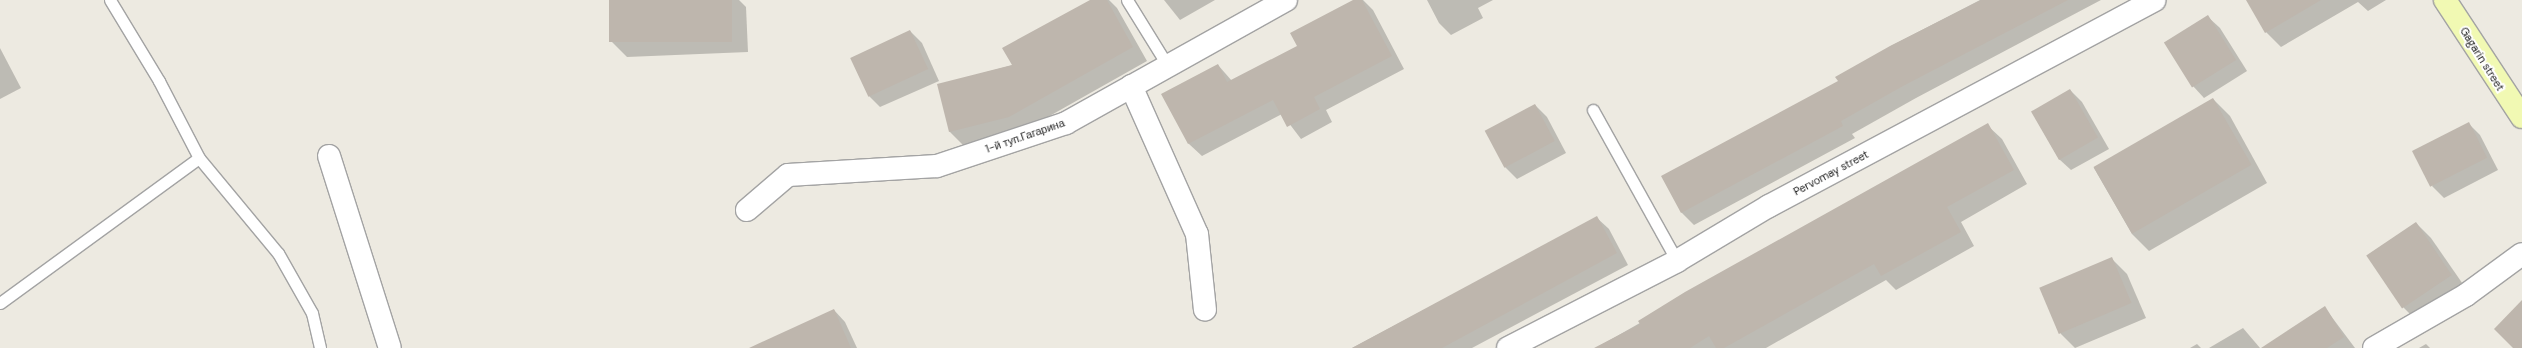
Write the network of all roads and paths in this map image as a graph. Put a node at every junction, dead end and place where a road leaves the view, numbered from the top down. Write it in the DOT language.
graph roads {
  1 [pos="110,0"];
  2 [pos="1127,0"];
  3 [pos="1286,0"];
  4 [pos="2154,0"];
  5 [pos="2445,0"];
  6 [pos="1168,66"];
  7 [pos="1131,86"];
  8 [pos="1593,110"];
  9 [pos="2522,117"];
  10 [pos="329,156"];
  11 [pos="199,158"];
  12 [pos="747,210"];
  13 [pos="2522,254"];
  14 [pos="1677,260"];
  15 [pos="0,303"];
  16 [pos="1205,310"];
  17 [pos="320,348"];
  18 [pos="390,348"];
  19 [pos="1508,348"];
  20 [pos="2374,348"];
  1 -- 11 [label="lane"];
  2 -- 6 [label="lane"];
  3 -- 6 [label="street, 1-й туп.Гагарина"];
  4 -- 14 [label="street, Pervomay street"];
  5 -- 9 [label="main road, Gagarin street"];
  6 -- 7 [label="street, 1-й туп.Гагарина"];
  7 -- 12 [label="street, 1-й туп.Гагарина"];
  7 -- 16 [label="street"];
  8 -- 14 [label="lane"];
  10 -- 18 [label="street"];
  11 -- 15 [label="lane"];
  11 -- 17 [label="lane"];
  13 -- 20 [label="street"];
  14 -- 19 [label="street, Pervomay street"];
}
